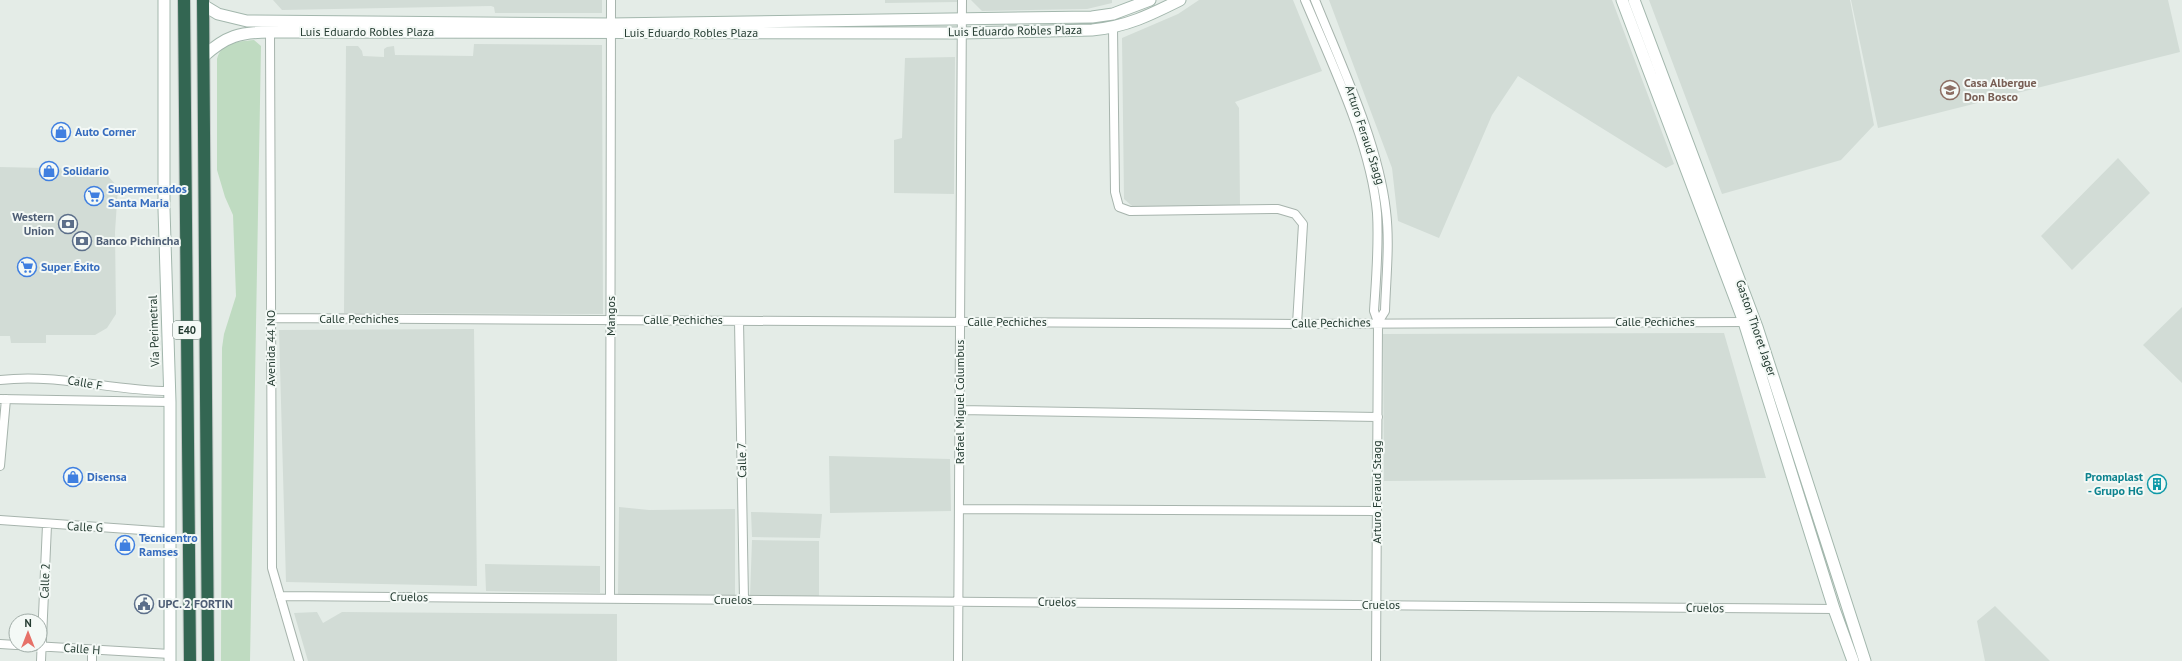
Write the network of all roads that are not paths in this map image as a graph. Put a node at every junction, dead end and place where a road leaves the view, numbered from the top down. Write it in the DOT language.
graph roads {
  1 [pos="164,0"];
  2 [pos="184,0"];
  3 [pos="611,0"];
  4 [pos="962,0"];
  5 [pos="1150,0"];
  6 [pos="1180,0"];
  7 [pos="1304,0"];
  8 [pos="1315,0"];
  9 [pos="1622,0"];
  10 [pos="1634,0"];
  11 [pos="203,3"];
  12 [pos="962,19"];
  13 [pos="1113,28"];
  14 [pos="612,29"];
  15 [pos="270,32"];
  16 [pos="962,33"];
  17 [pos="204,56"];
  18 [pos="271,318"];
  19 [pos="611,320"];
  20 [pos="740,321"];
  21 [pos="960,322"];
  22 [pos="1378,322"];
  23 [pos="1744,322"];
  24 [pos="1297,324"];
  25 [pos="0,380"];
  26 [pos="169,391"];
  27 [pos="3,399"];
  28 [pos="170,402"];
  29 [pos="960,410"];
  30 [pos="1378,417"];
  31 [pos="0,466"];
  32 [pos="959,509"];
  33 [pos="1376,511"];
  34 [pos="0,520"];
  35 [pos="47,524"];
  36 [pos="170,532"];
  37 [pos="280,596"];
  38 [pos="610,599"];
  39 [pos="744,600"];
  40 [pos="958,602"];
  41 [pos="1377,605"];
  42 [pos="1834,610"];
  43 [pos="43,613"];
  44 [pos="48,646"];
  45 [pos="92,650"];
  46 [pos="170,658"];
  47 [pos="92,661"];
  48 [pos="190,661"];
  49 [pos="208,661"];
  50 [pos="299,661"];
  51 [pos="958,661"];
  52 [pos="1376,661"];
  53 [pos="1853,661"];
  54 [pos="1865,661"];
  1 -- 26 [label="street, Vía Perimetral"];
  2 -- 48 [label="highway, E40"];
  3 -- 14 [label="street, Mangos"];
  4 -- 12 [label="street, Rafael Miguel Columbus"];
  5 -- 12 [label="street, Luis Eduardo Robles Plaza"];
  6 -- 13 [label="street, Luis Eduardo Robles Plaza"];
  7 -- 22 [label="street, Arturo Feraud Stagg"];
  8 -- 22 [label="street, Arturo Feraud Stagg"];
  9 -- 23 [label="street, Gaston Thoret Jager"];
  10 -- 54 [label="street, Gaston Thoret Jager"];
  11 -- 14 [label="street, Luis Eduardo Robles Plaza"];
  11 -- 17 [label="highway, E40"];
  12 -- 14 [label="street, Luis Eduardo Robles Plaza"];
  12 -- 16 [label="street, Rafael Miguel Columbus"];
  13 -- 16 [label="street, Luis Eduardo Robles Plaza"];
  13 -- 24 [label="street"];
  14 -- 15 [label="street, Luis Eduardo Robles Plaza"];
  14 -- 16 [label="street, Luis Eduardo Robles Plaza"];
  14 -- 19 [label="street, Mangos"];
  15 -- 17 [label="street, Luis Eduardo Robles Plaza"];
  15 -- 18 [label="street, Avenida 44 NO"];
  16 -- 21 [label="street, Rafael Miguel Columbus"];
  17 -- 49 [label="highway, E40"];
  18 -- 19 [label="street, Calle Pechiches"];
  18 -- 37 [label="street, Avenida 44 NO"];
  19 -- 20 [label="street, Calle Pechiches"];
  19 -- 38 [label="street, Mangos"];
  20 -- 21 [label="street, Calle Pechiches"];
  20 -- 39 [label="street, Calle 7"];
  21 -- 24 [label="street, Calle Pechiches"];
  21 -- 29 [label="street, Rafael Miguel Columbus"];
  22 -- 23 [label="street, Calle Pechiches"];
  22 -- 24 [label="street, Calle Pechiches"];
  22 -- 30 [label="street, Arturo Feraud Stagg"];
  23 -- 42 [label="street, Gaston Thoret Jager"];
  25 -- 26 [label="street, Calle F"];
  26 -- 28 [label="street, Vía Perimetral"];
  27 -- 28 [label="street, Calle F"];
  27 -- 31 [label="street"];
  28 -- 36 [label="street, Vía Perimetral"];
  29 -- 30 [label="street"];
  29 -- 32 [label="street, Rafael Miguel Columbus"];
  30 -- 33 [label="street, Arturo Feraud Stagg"];
  32 -- 33 [label="street"];
  32 -- 40 [label="street, Rafael Miguel Columbus"];
  33 -- 41 [label="street, Arturo Feraud Stagg"];
  34 -- 35 [label="street, Calle G"];
  35 -- 36 [label="street, Calle G"];
  35 -- 43 [label="street, Calle 2"];
  36 -- 46 [label="street, Vía Perimetral"];
  37 -- 38 [label="street, Cruelos"];
  37 -- 50 [label="street, Avenida 44 NO"];
  38 -- 39 [label="street, Cruelos"];
  39 -- 40 [label="street, Cruelos"];
  40 -- 41 [label="street, Cruelos"];
  40 -- 51 [label="street, Rafael Miguel Columbus"];
  41 -- 42 [label="street, Cruelos"];
  41 -- 52 [label="street, Arturo Feraud Stagg"];
  42 -- 53 [label="street, Gaston Thoret Jager"];
  44 -- 45 [label="street, Calle H"];
  45 -- 46 [label="street, Calle H"];
  45 -- 47 [label="street"];
}
